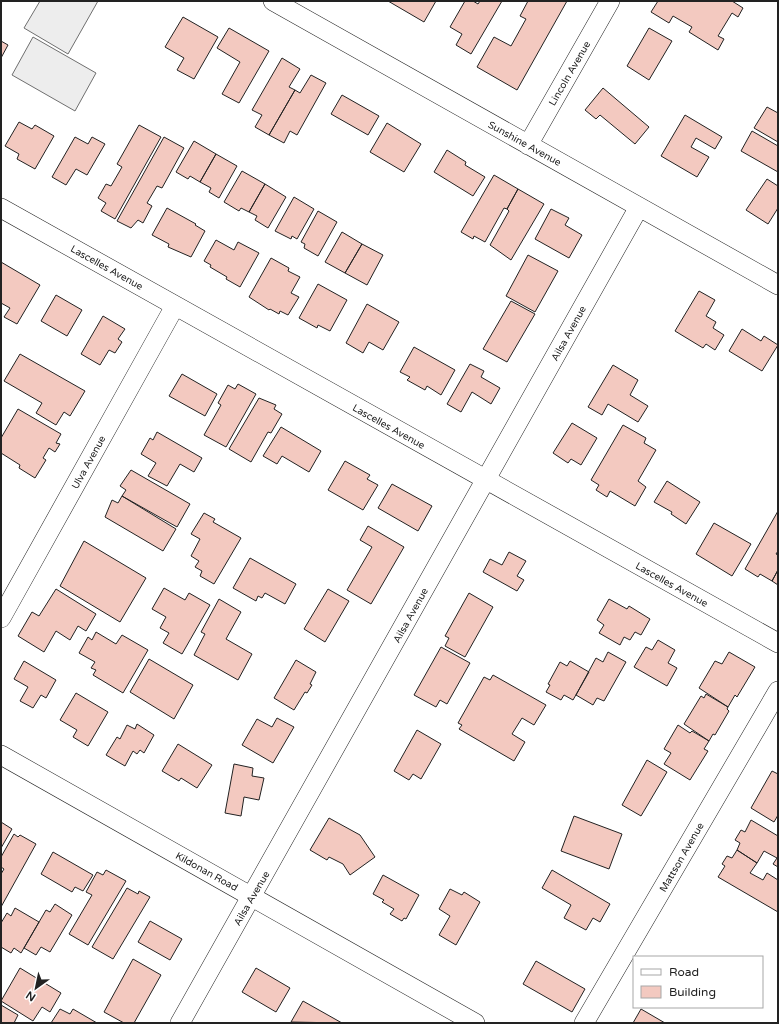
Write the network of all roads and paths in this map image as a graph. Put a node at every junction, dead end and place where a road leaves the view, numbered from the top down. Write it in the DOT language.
graph roads {
  1 [pos="272,1"];
  2 [pos="610,1"];
  3 [pos="528,145"];
  4 [pos="639,207"];
  5 [pos="1,208"];
  6 [pos="778,285"];
  7 [pos="175,306"];
  8 [pos="486,480"];
  9 [pos="1,618"];
  10 [pos="778,643"];
  11 [pos="778,691"];
  12 [pos="1,755"];
  13 [pos="252,897"];
  14 [pos="180,1023"];
  15 [pos="475,1023"];
  16 [pos="584,1023"];
  1 -- 3 [label="street, Sunshine Avenue"];
  2 -- 3 [label="street, Lincoln Avenue"];
  3 -- 4 [label="street, Sunshine Avenue"];
  4 -- 6 [label="street, Sunshine Avenue"];
  4 -- 8 [label="street, Ailsa Avenue"];
  5 -- 7 [label="street, Lascelles Avenue"];
  7 -- 8 [label="street, Lascelles Avenue"];
  7 -- 9 [label="street, Ulva Avenue"];
  8 -- 10 [label="street, Lascelles Avenue"];
  8 -- 13 [label="street, Ailsa Avenue"];
  11 -- 16 [label="street, Mattson Avenue"];
  12 -- 13 [label="street, Kildonan Road"];
  13 -- 14 [label="street, Ailsa Avenue"];
  13 -- 15 [label="street, Kildonan Road"];
}
